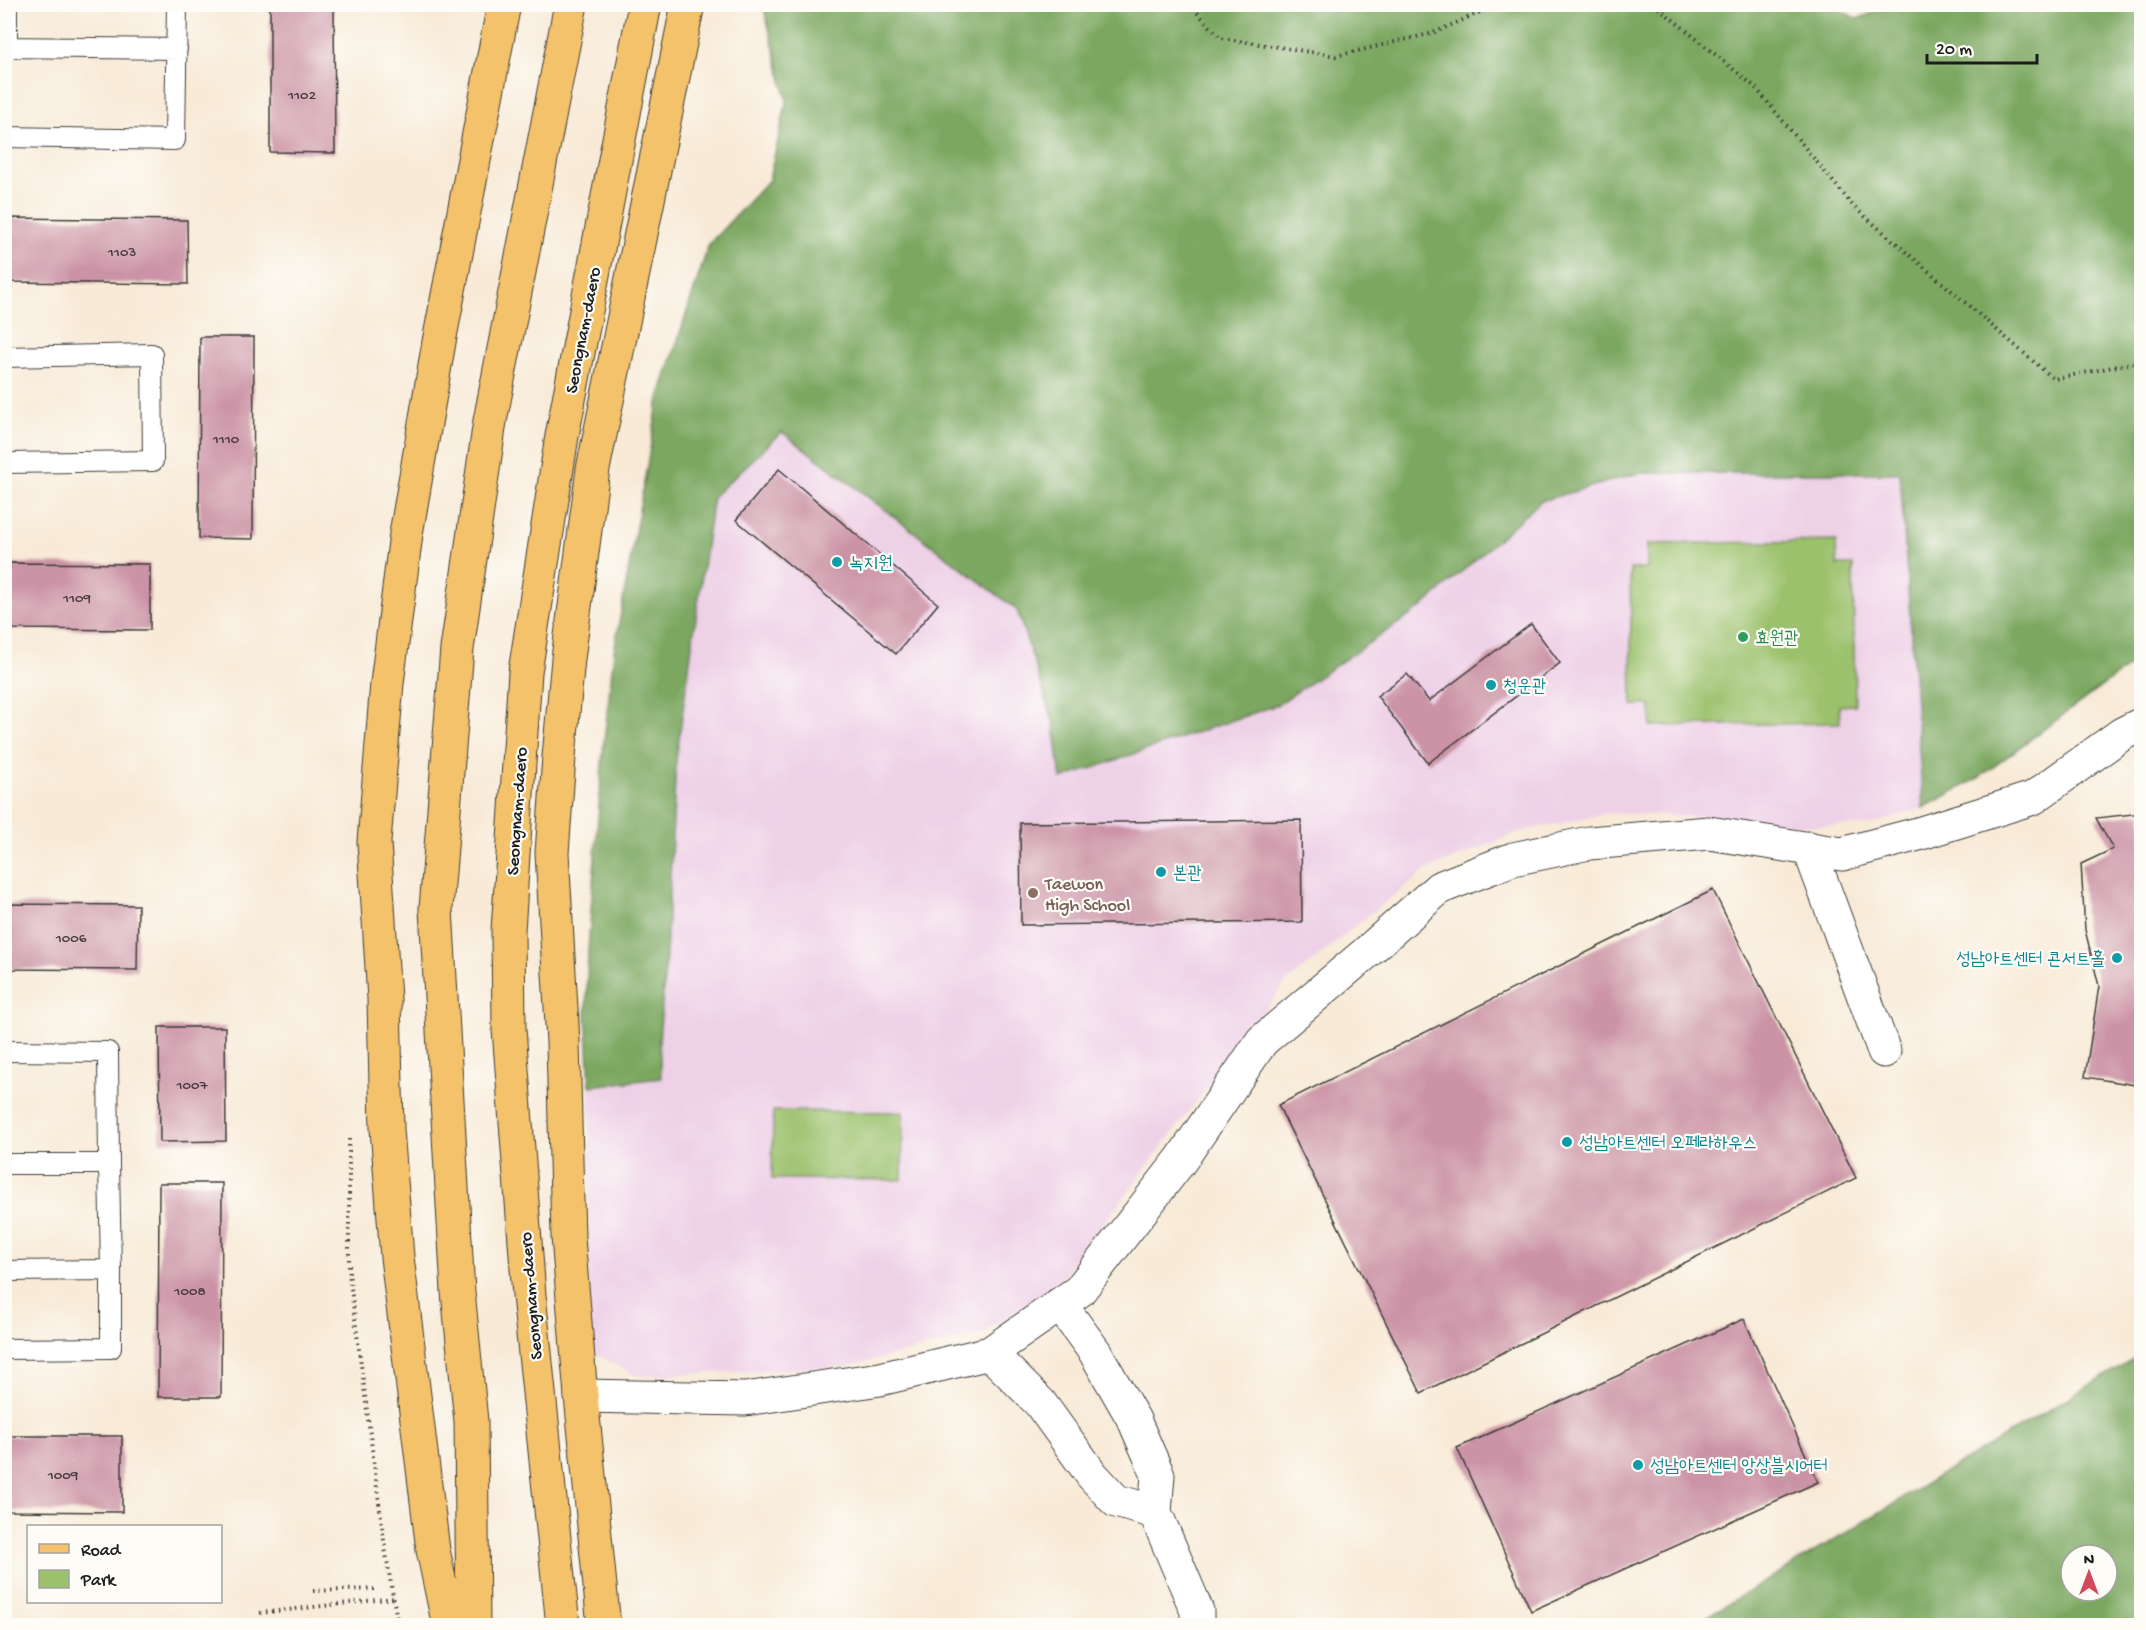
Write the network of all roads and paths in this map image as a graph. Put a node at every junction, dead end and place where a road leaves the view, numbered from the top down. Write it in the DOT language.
graph roads {
  1 [pos="7,4"];
  2 [pos="177,4"];
  3 [pos="504,4"];
  4 [pos="571,4"];
  5 [pos="645,4"];
  6 [pos="688,4"];
  7 [pos="1189,4"];
  8 [pos="1499,4"];
  9 [pos="1654,4"];
  10 [pos="6,47"];
  11 [pos="177,49"];
  12 [pos="4,137"];
  13 [pos="4,357"];
  14 [pos="2142,361"];
  15 [pos="4,463"];
  16 [pos="2142,724"];
  17 [pos="1809,848"];
  18 [pos="4,1051"];
  19 [pos="1884,1051"];
  20 [pos="4,1164"];
  21 [pos="109,1164"];
  22 [pos="111,1270"];
  23 [pos="4,1271"];
  24 [pos="1060,1304"];
  25 [pos="4,1349"];
  26 [pos="990,1353"];
  27 [pos="580,1396"];
  28 [pos="1155,1512"];
  29 [pos="374,1589"];
  30 [pos="313,1591"];
  31 [pos="260,1613"];
  32 [pos="398,1626"];
  33 [pos="449,1626"];
  34 [pos="473,1626"];
  35 [pos="563,1626"];
  36 [pos="604,1626"];
  37 [pos="1197,1626"];
  1 -- 10 [label="lane"];
  2 -- 11 [label="lane"];
  3 -- 33 [label="main road"];
  4 -- 34 [label="main road"];
  5 -- 35 [label="main road, Seongnam-daero"];
  6 -- 27 [label="main road"];
  7 -- 8 [label="path"];
  9 -- 14 [label="path"];
  10 -- 11 [label="lane"];
  11 -- 12 [label="lane"];
  13 -- 15 [label="lane"];
  16 -- 17 [label="street"];
  17 -- 19 [label="street"];
  17 -- 24 [label="street"];
  18 -- 21 [label="lane"];
  20 -- 21 [label="lane"];
  21 -- 22 [label="lane"];
  22 -- 23 [label="lane"];
  22 -- 25 [label="lane"];
  24 -- 26 [label="street"];
  24 -- 28 [label="street"];
  26 -- 27 [label="street"];
  26 -- 28 [label="street"];
  27 -- 36 [label="main road"];
  28 -- 37 [label="street"];
  29 -- 30 [label="path"];
  31 -- 32 [label="path"];
}
